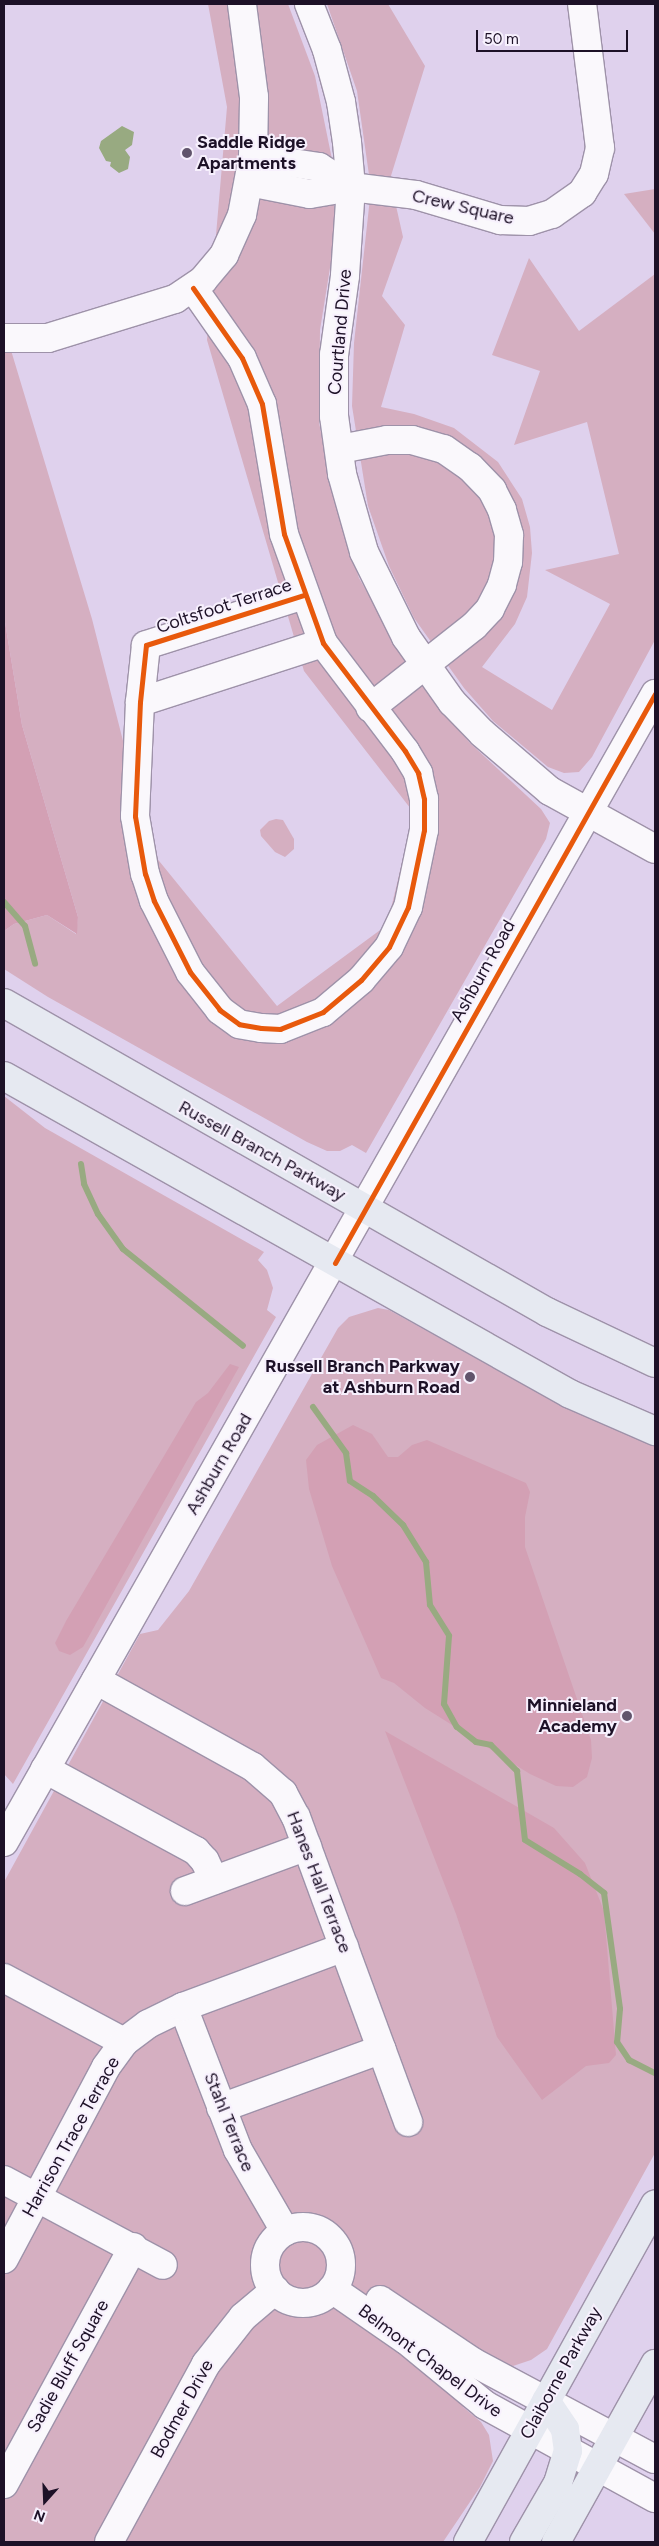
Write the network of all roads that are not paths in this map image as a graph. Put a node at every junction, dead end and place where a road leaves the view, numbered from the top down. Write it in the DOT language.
graph roads {
  1 [pos="242,4"];
  2 [pos="309,4"];
  3 [pos="582,4"];
  4 [pos="251,170"];
  5 [pos="351,187"];
  6 [pos="193,288"];
  7 [pos="4,338"];
  8 [pos="340,449"];
  9 [pos="304,595"];
  10 [pos="323,642"];
  11 [pos="425,665"];
  12 [pos="655,694"];
  13 [pos="140,702"];
  14 [pos="370,708"];
  15 [pos="588,812"];
  16 [pos="655,849"];
  17 [pos="4,1003"];
  18 [pos="4,1076"];
  19 [pos="366,1209"];
  20 [pos="335,1263"];
  21 [pos="655,1363"];
  22 [pos="655,1431"];
  23 [pos="96,1680"];
  24 [pos="45,1769"];
  25 [pos="4,1842"];
  26 [pos="307,1846"];
  27 [pos="214,1880"];
  28 [pos="185,1891"];
  29 [pos="344,1947"];
  30 [pos="4,1978"];
  31 [pos="184,2007"];
  32 [pos="124,2042"];
  33 [pos="382,2049"];
  34 [pos="221,2108"];
  35 [pos="408,2122"];
  36 [pos="4,2180"];
  37 [pos="37,2198"];
  38 [pos="655,2204"];
  39 [pos="285,2231"];
  40 [pos="133,2247"];
  41 [pos="4,2259"];
  42 [pos="163,2265"];
  43 [pos="336,2281"];
  44 [pos="275,2290"];
  45 [pos="655,2364"];
  46 [pos="546,2401"];
  47 [pos="529,2430"];
  48 [pos="616,2437"];
  49 [pos="568,2451"];
  50 [pos="655,2460"];
  51 [pos="598,2468"];
  52 [pos="4,2484"];
  53 [pos="655,2498"];
  54 [pos="108,2542"];
  55 [pos="468,2542"];
  56 [pos="524,2542"];
  57 [pos="556,2542"];
  1 -- 4 [label="street"];
  2 -- 5 [label="street, Courtland Drive"];
  3 -- 5 [label="street, Crew Square"];
  4 -- 5 [label="street"];
  4 -- 6 [label="street"];
  5 -- 8 [label="street, Courtland Drive"];
  6 -- 7 [label="street"];
  6 -- 9 [label="street, Coltsfoot Terrace"];
  8 -- 11 [label="street, Courtland Drive"];
  8 -- 11 [label="street"];
  9 -- 10 [label="street, Coltsfoot Terrace"];
  9 -- 13 [label="street, Coltsfoot Terrace"];
  10 -- 13 [label="street"];
  10 -- 14 [label="street, Coltsfoot Terrace"];
  11 -- 14 [label="street"];
  11 -- 15 [label="street, Courtland Drive"];
  12 -- 15 [label="street, Ashburn Road"];
  13 -- 14 [label="street, Coltsfoot Terrace"];
  15 -- 16 [label="street, Courtland Drive"];
  15 -- 19 [label="street, Ashburn Road"];
  17 -- 19 [label="main road, Russell Branch Parkway"];
  18 -- 20 [label="main road"];
  19 -- 20 [label="street, Ashburn Road"];
  19 -- 21 [label="main road, Russell Branch Parkway"];
  20 -- 22 [label="main road"];
  20 -- 23 [label="street, Ashburn Road"];
  23 -- 24 [label="street, Ashburn Road"];
  23 -- 26 [label="street, Hanes Hall Terrace"];
  24 -- 25 [label="street, Ashburn Road"];
  24 -- 27 [label="street"];
  26 -- 27 [label="street"];
  26 -- 29 [label="street, Hanes Hall Terrace"];
  27 -- 28 [label="street"];
  29 -- 31 [label="street, Harrison Trace Terrace"];
  29 -- 33 [label="street, Hanes Hall Terrace"];
  30 -- 32 [label="street"];
  31 -- 32 [label="street, Harrison Trace Terrace"];
  31 -- 34 [label="street, Stahl Terrace"];
  32 -- 37 [label="street, Harrison Trace Terrace"];
  33 -- 34 [label="street"];
  33 -- 35 [label="street, Hanes Hall Terrace"];
  34 -- 39 [label="street, Stahl Terrace"];
  36 -- 37 [label="street"];
  37 -- 40 [label="street"];
  37 -- 41 [label="street, Harrison Trace Terrace"];
  38 -- 46 [label="main road, Claiborne Parkway"];
  39 -- 43 [label="street"];
  39 -- 44 [label="street"];
  40 -- 42 [label="street"];
  40 -- 52 [label="street, Sadie Bluff Square"];
  43 -- 44 [label="street"];
  43 -- 46 [label="street, Belmont Chapel Drive"];
  43 -- 47 [label="street, Belmont Chapel Drive"];
  44 -- 54 [label="street, Bodmer Drive"];
  45 -- 48 [label="main road"];
  46 -- 47 [label="main road, Claiborne Parkway"];
  46 -- 48 [label="street, Belmont Chapel Drive"];
  46 -- 49 [label="main road"];
  47 -- 49 [label="street, Belmont Chapel Drive"];
  47 -- 55 [label="main road, Claiborne Parkway"];
  48 -- 50 [label="street, Belmont Chapel Drive"];
  48 -- 51 [label="main road"];
  49 -- 51 [label="street, Belmont Chapel Drive"];
  49 -- 56 [label="main road"];
  51 -- 53 [label="street, Belmont Chapel Drive"];
  51 -- 57 [label="main road"];
}
